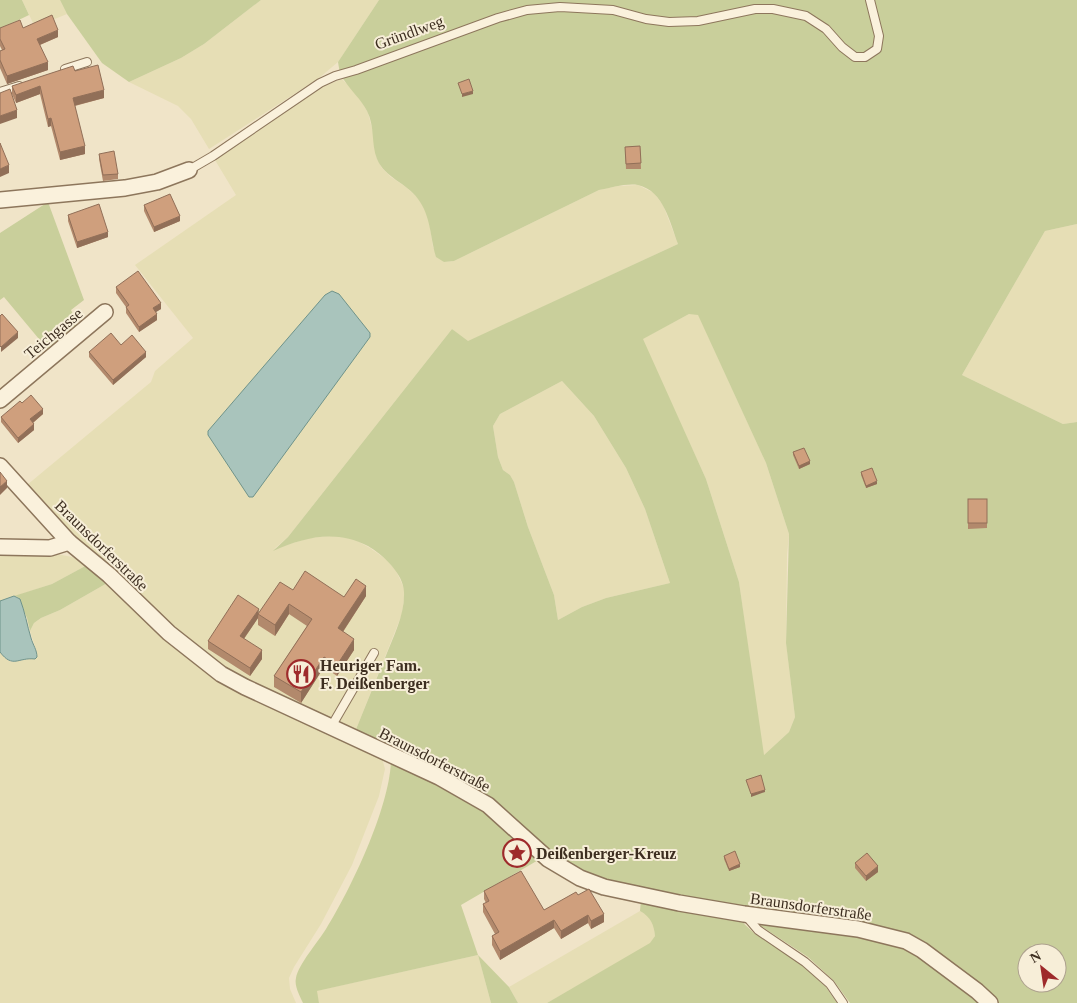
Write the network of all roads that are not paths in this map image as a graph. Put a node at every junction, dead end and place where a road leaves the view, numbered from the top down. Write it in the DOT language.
graph roads {
  1 [pos="870,0"];
  2 [pos="87,62"];
  3 [pos="61,71"];
  4 [pos="26,83"];
  5 [pos="0,92"];
  6 [pos="189,170"];
  7 [pos="0,200"];
  8 [pos="105,312"];
  9 [pos="0,400"];
  10 [pos="0,466"];
  11 [pos="69,542"];
  12 [pos="0,548"];
  13 [pos="374,653"];
  14 [pos="331,727"];
  15 [pos="744,914"];
  16 [pos="843,1003"];
  17 [pos="990,1003"];
  1 -- 6 [label="lane, Gründlweg"];
  2 -- 3 [label="lane"];
  4 -- 5 [label="lane"];
  6 -- 7 [label="street, Gründlweg"];
  8 -- 9 [label="street, Teichgasse"];
  10 -- 11 [label="street, Braunsdorferstraße"];
  11 -- 12 [label="street"];
  11 -- 14 [label="street, Braunsdorferstraße"];
  13 -- 14 [label="lane"];
  14 -- 15 [label="street, Braunsdorferstraße"];
  15 -- 16 [label="lane"];
  15 -- 17 [label="street, Braunsdorferstraße"];
}
